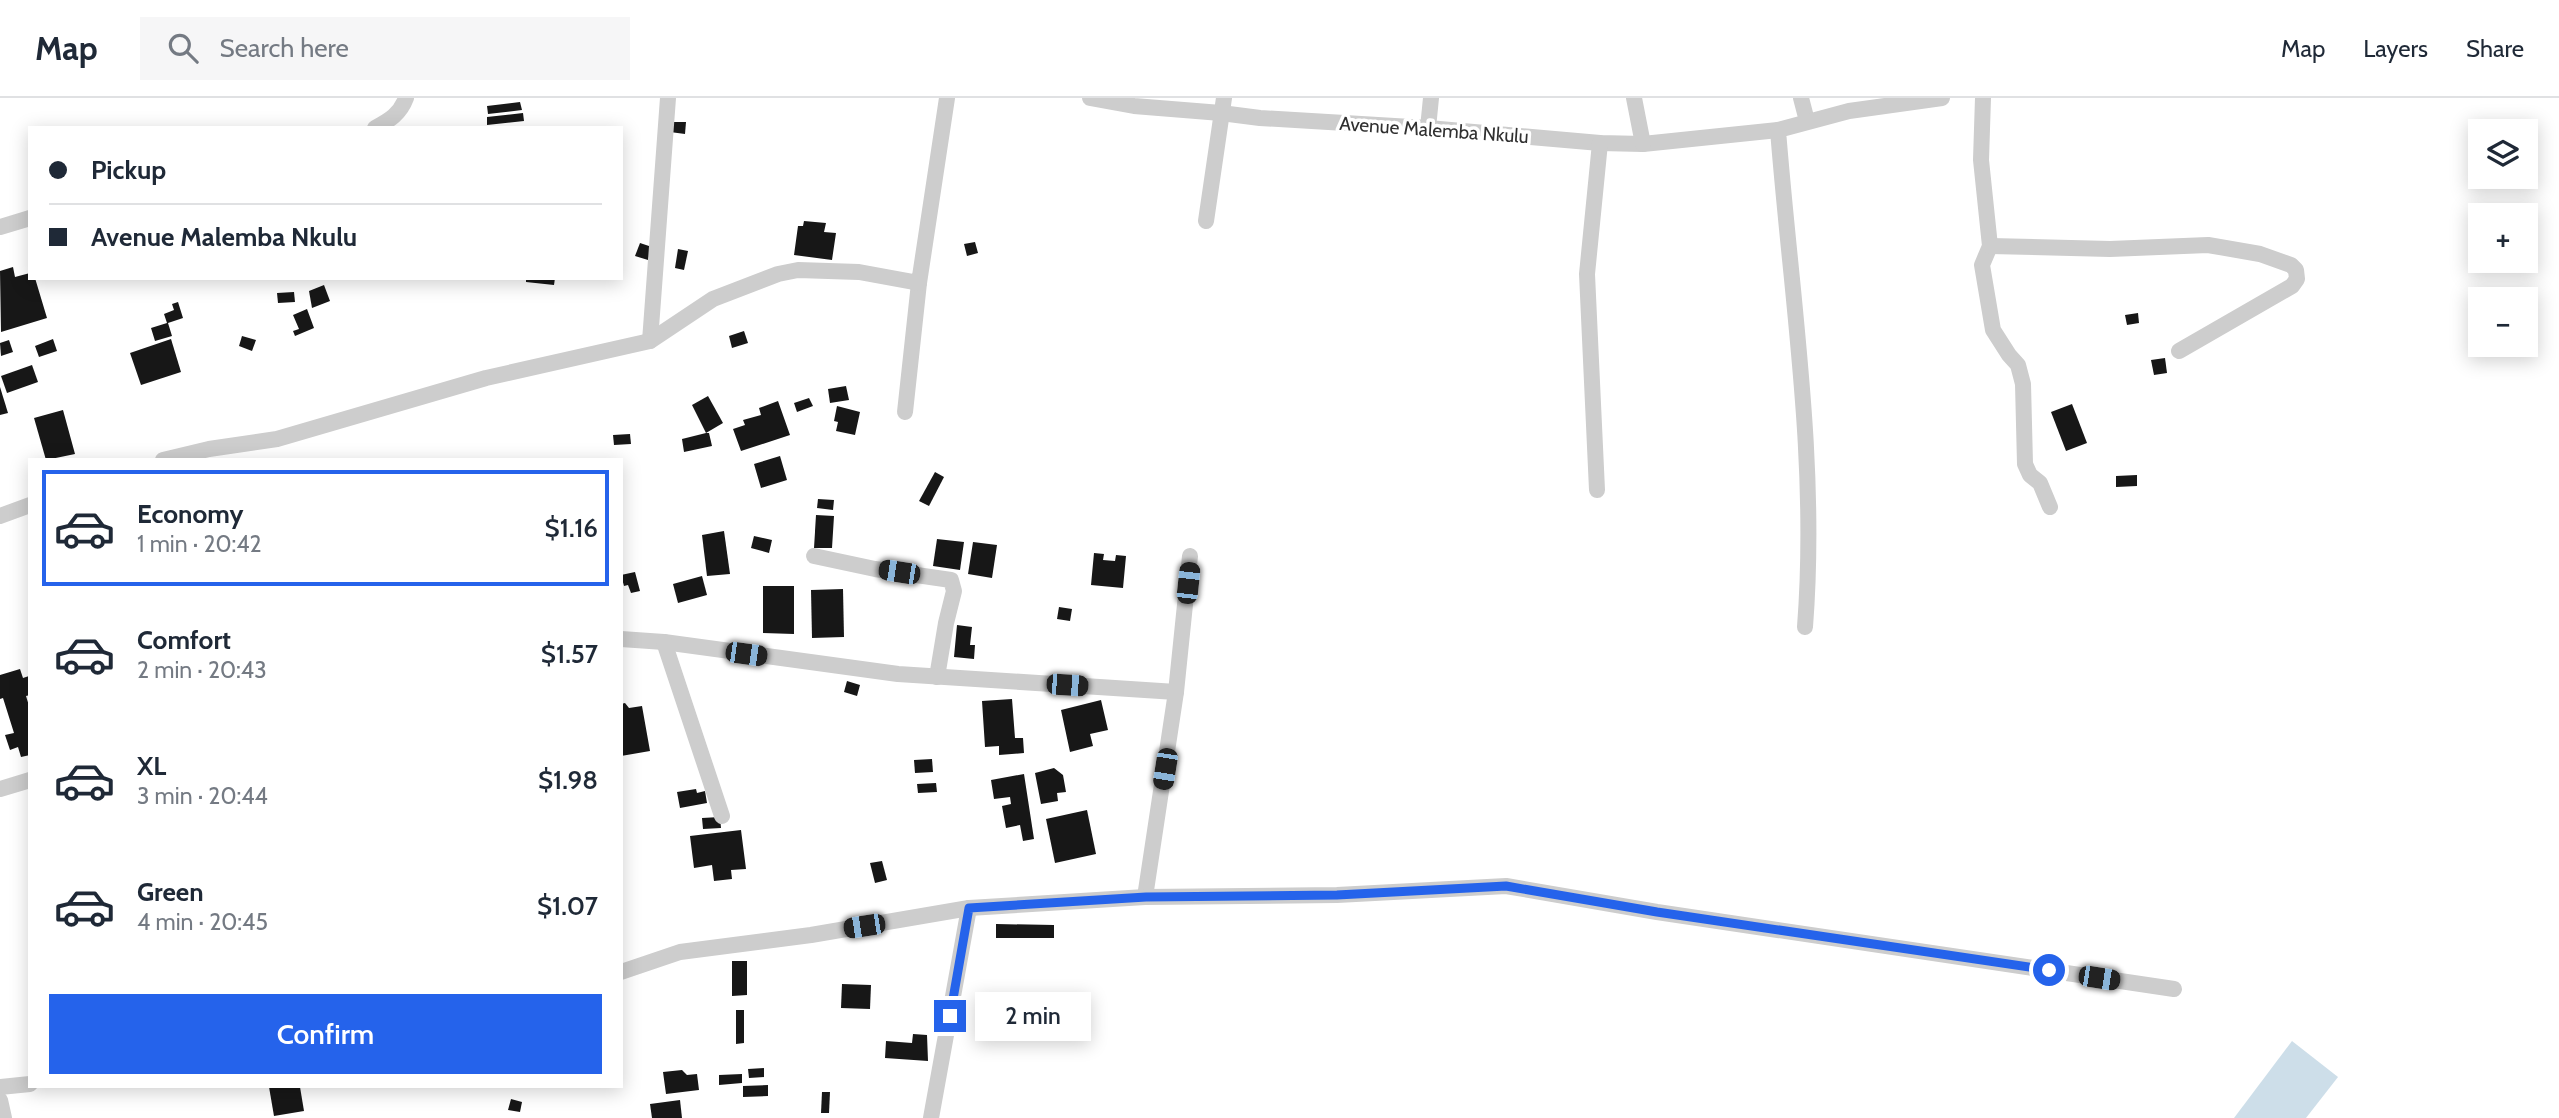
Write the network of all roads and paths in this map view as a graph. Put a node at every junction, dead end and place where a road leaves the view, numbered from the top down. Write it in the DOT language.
graph roads {
  1 [pos="407,98"];
  2 [pos="668,98"];
  3 [pos="947,98"];
  4 [pos="1090,98"];
  5 [pos="1431,98"];
  6 [pos="1634,98"];
  7 [pos="1801,98"];
  8 [pos="1942,98"];
  9 [pos="1983,98"];
  10 [pos="1222,105"];
  11 [pos="1807,121"];
  12 [pos="378,126"];
  13 [pos="1428,128"];
  14 [pos="1778,130"];
  15 [pos="1600,143"];
  16 [pos="1643,145"];
  17 [pos="28,219"];
  18 [pos="1206,221"];
  19 [pos="0,227"];
  20 [pos="1990,246"];
  21 [pos="919,283"];
  22 [pos="650,341"];
  23 [pos="2179,351"];
  24 [pos="905,412"];
  25 [pos="171,458"];
  26 [pos="1597,490"];
  27 [pos="28,506"];
  28 [pos="2050,507"];
  29 [pos="0,516"];
  30 [pos="814,556"];
  31 [pos="1190,556"];
  32 [pos="1805,627"];
  33 [pos="623,639"];
  34 [pos="664,642"];
  35 [pos="937,677"];
  36 [pos="1176,692"];
  37 [pos="28,781"];
  38 [pos="0,789"];
  39 [pos="722,816"];
  40 [pos="1146,897"];
  41 [pos="969,908"];
  42 [pos="623,971"];
  43 [pos="2174,989"];
  44 [pos="28,1084"];
  45 [pos="0,1087"];
  46 [pos="0,1100"];
  47 [pos="4,1118"];
  48 [pos="931,1118"];
  1 -- 12 [label="street"];
  2 -- 22 [label="street"];
  3 -- 21 [label="street"];
  4 -- 10 [label="street, Avenue Malemba Nkulu"];
  5 -- 13 [label="street"];
  6 -- 16 [label="street"];
  7 -- 11 [label="street"];
  8 -- 11 [label="street, Avenue Malemba Nkulu"];
  9 -- 20 [label="street"];
  10 -- 13 [label="street, Avenue Malemba Nkulu"];
  10 -- 18 [label="street"];
  11 -- 14 [label="street, Avenue Malemba Nkulu"];
  13 -- 15 [label="street, Avenue Malemba Nkulu"];
  14 -- 16 [label="street, Avenue Malemba Nkulu"];
  14 -- 32 [label="street"];
  15 -- 16 [label="street, Avenue Malemba Nkulu"];
  15 -- 26 [label="street"];
  17 -- 19 [label="street"];
  20 -- 23 [label="street"];
  20 -- 28 [label="street"];
  21 -- 22 [label="street"];
  21 -- 24 [label="street"];
  22 -- 25 [label="street"];
  27 -- 29 [label="street"];
  30 -- 35 [label="street"];
  31 -- 36 [label="street"];
  33 -- 34 [label="street"];
  34 -- 35 [label="street"];
  34 -- 39 [label="street"];
  35 -- 36 [label="street"];
  36 -- 40 [label="street"];
  37 -- 38 [label="street"];
  40 -- 41 [label="street"];
  40 -- 43 [label="street"];
  41 -- 42 [label="street"];
  41 -- 48 [label="street"];
  44 -- 45 [label="street"];
  46 -- 47 [label="street"];
}
